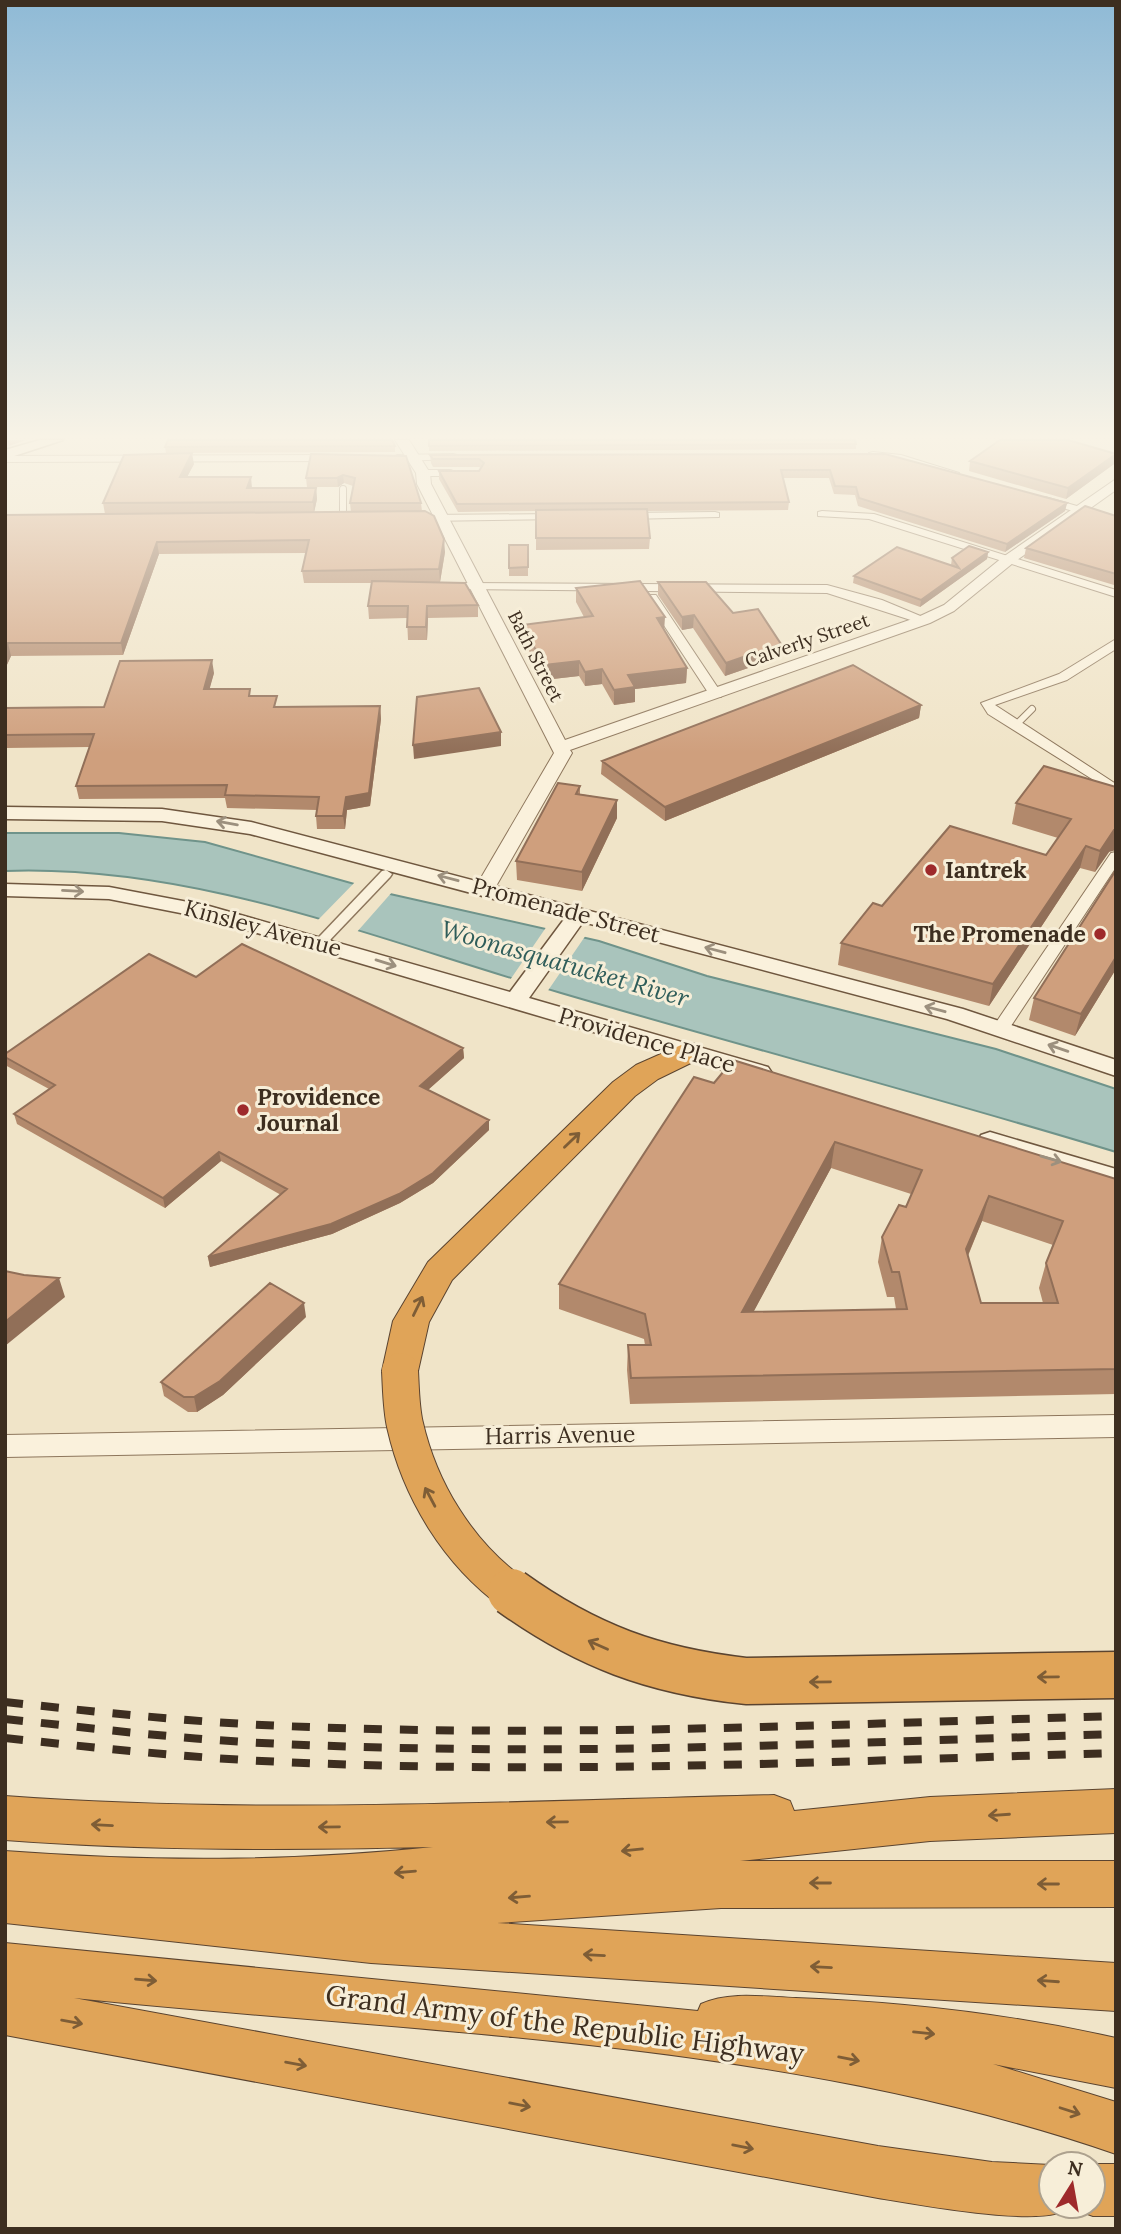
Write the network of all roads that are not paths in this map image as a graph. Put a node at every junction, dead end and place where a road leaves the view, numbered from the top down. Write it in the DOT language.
graph roads {
  1 [pos="456,544"];
  2 [pos="959,544"];
  3 [pos="1030,544"];
  4 [pos="1008,560"];
  5 [pos="450,587"];
  6 [pos="476,587"];
  7 [pos="645,589"];
  8 [pos="1116,594"];
  9 [pos="924,620"];
  10 [pos="1116,643"];
  11 [pos="716,694"];
  12 [pos="1032,709"];
  13 [pos="1015,726"];
  14 [pos="561,747"];
  15 [pos="1116,790"];
  16 [pos="5,813"];
  17 [pos="1116,856"];
  18 [pos="383,877"];
  19 [pos="485,888"];
  20 [pos="5,890"];
  21 [pos="573,921"];
  22 [pos="329,934"];
  23 [pos="520,995"];
  24 [pos="1000,1028"];
  25 [pos="688,1052"];
  26 [pos="1116,1068"];
  27 [pos="781,1079"];
  28 [pos="964,1133"];
  29 [pos="1116,1178"];
  30 [pos="1116,1426"];
  31 [pos="5,1446"];
  32 [pos="1116,1675"];
  33 [pos="1116,1811"];
  34 [pos="5,1818"];
  35 [pos="894,1822"];
  36 [pos="1116,1884"];
  37 [pos="13,1892"];
  38 [pos="5,1967"];
  39 [pos="1116,1987"];
  40 [pos="5,2010"];
  41 [pos="563,2020"];
  42 [pos="1116,2063"];
  43 [pos="1116,2127"];
  44 [pos="1037,2190"];
  1 -- 6 [label="street, Bath Street"];
  2 -- 4 [label="street"];
  3 -- 4 [label="street, Calverly Street"];
  4 -- 8 [label="street"];
  4 -- 9 [label="street, Calverly Street"];
  5 -- 6 [label="street"];
  6 -- 7 [label="street"];
  6 -- 14 [label="street, Bath Street"];
  7 -- 9 [label="street"];
  7 -- 11 [label="street"];
  9 -- 11 [label="street, Calverly Street"];
  10 -- 13 [label="street"];
  11 -- 14 [label="street, Calverly Street"];
  12 -- 13 [label="lane"];
  13 -- 15 [label="street"];
  14 -- 19 [label="street"];
  19 -- 16 [label="main road, Promenade Street, one-way"];
  17 -- 24 [label="street"];
  18 -- 22 [label="street"];
  19 -- 21 [label="main road, Promenade Street"];
  20 -- 23 [label="main road, Kinsley Avenue, one-way"];
  21 -- 23 [label="main road"];
  24 -- 21 [label="main road, Promenade Street, one-way"];
  23 -- 25 [label="main road, Providence Place"];
  26 -- 24 [label="main road, Promenade Street, one-way"];
  25 -- 27 [label="main road, Providence Place"];
  32 -- 25 [label="highway, one-way, bridge"];
  28 -- 29 [label="main road, one-way"];
  30 -- 31 [label="street, Harris Avenue"];
  33 -- 35 [label="highway, one-way"];
  35 -- 34 [label="highway, one-way"];
  35 -- 37 [label="highway, one-way"];
  36 -- 37 [label="highway, one-way"];
  39 -- 37 [label="highway, one-way"];
  38 -- 41 [label="highway, Grand Army of the Republic Highway, one-way"];
  40 -- 44 [label="highway, one-way"];
  41 -- 42 [label="highway, one-way"];
  41 -- 43 [label="highway, Grand Army of the Republic Highway, one-way"];
}
